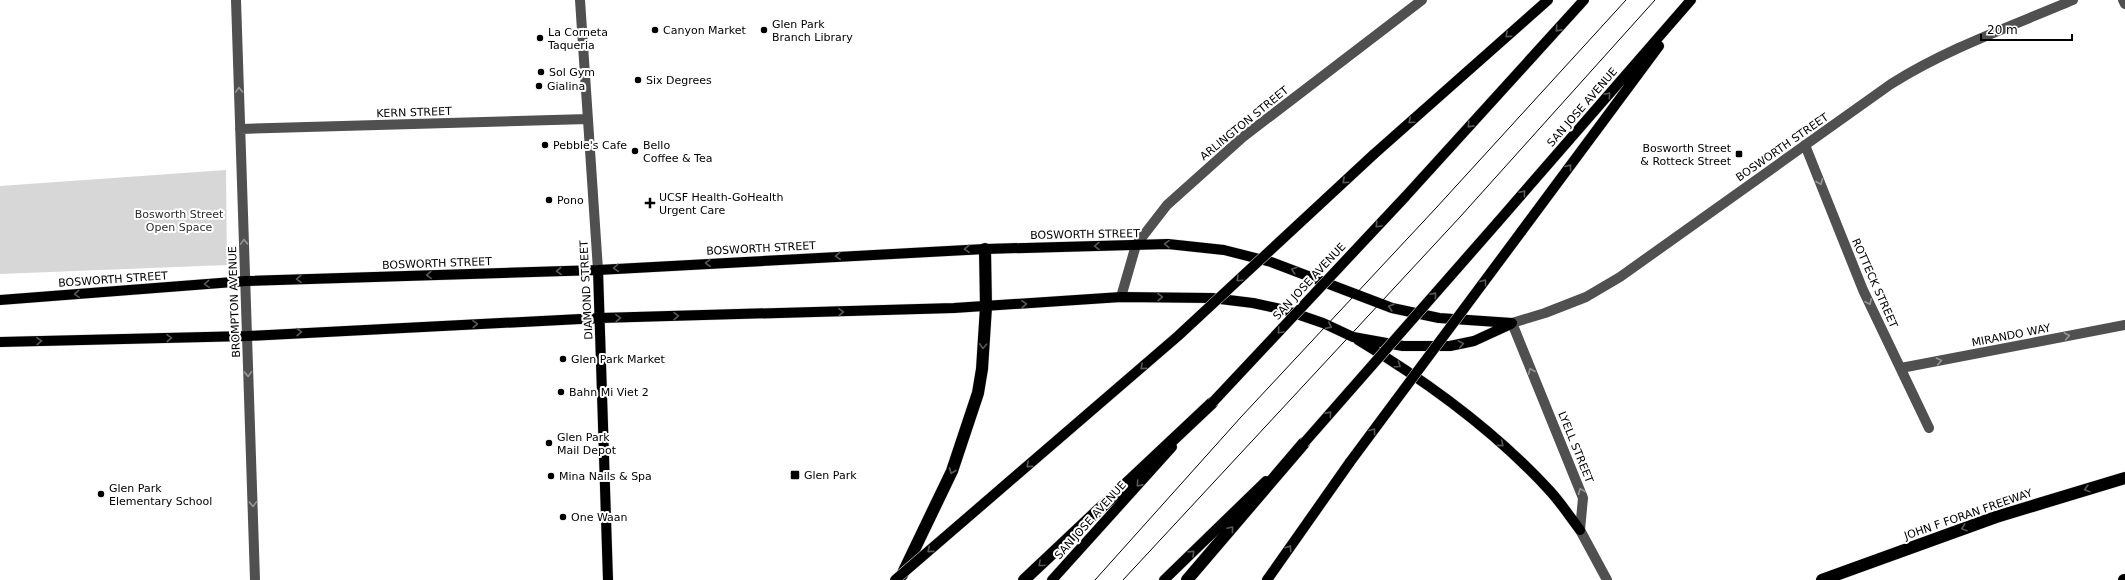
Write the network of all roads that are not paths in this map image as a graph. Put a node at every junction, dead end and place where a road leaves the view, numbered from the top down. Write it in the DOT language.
graph roads {
  1 [pos="236,0"];
  2 [pos="580,0"];
  3 [pos="1422,0"];
  4 [pos="1548,0"];
  5 [pos="1584,0"];
  6 [pos="1692,0"];
  7 [pos="2073,0"];
  8 [pos="2123,0"];
  9 [pos="2125,4"];
  10 [pos="588,119"];
  11 [pos="240,130"];
  12 [pos="1806,145"];
  13 [pos="1136,245"];
  14 [pos="985,248"];
  15 [pos="598,270"];
  16 [pos="246,281"];
  17 [pos="1122,297"];
  18 [pos="0,300"];
  19 [pos="986,307"];
  20 [pos="600,318"];
  21 [pos="1512,323"];
  22 [pos="2125,325"];
  23 [pos="247,336"];
  24 [pos="1353,337"];
  25 [pos="0,342"];
  26 [pos="1901,368"];
  27 [pos="1212,403"];
  28 [pos="1929,428"];
  29 [pos="1304,443"];
  30 [pos="2125,478"];
  31 [pos="1580,530"];
  32 [pos="255,580"];
  33 [pos="608,580"];
  34 [pos="895,580"];
  35 [pos="900,580"];
  36 [pos="1024,580"];
  37 [pos="1052,580"];
  38 [pos="1164,580"];
  39 [pos="1187,580"];
  40 [pos="1267,580"];
  41 [pos="1607,580"];
  42 [pos="1822,580"];
  11 -- 1 [label="street, BROMPTON AVENUE, one-way"];
  2 -- 10 [label="street, DIAMOND STREET"];
  3 -- 13 [label="street, ARLINGTON STREET"];
  4 -- 34 [label="main road, one-way, bridge"];
  5 -- 27 [label="main road, SAN JOSE AVENUE, one-way, bridge"];
  29 -- 6 [label="main road, SAN JOSE AVENUE, one-way, bridge"];
  40 -- 6 [label="main road, one-way, bridge"];
  7 -- 12 [label="street, BOSWORTH STREET"];
  8 -- 9 [label="street"];
  10 -- 11 [label="street, KERN STREET"];
  10 -- 15 [label="street, DIAMOND STREET"];
  16 -- 11 [label="street, BROMPTON AVENUE, one-way"];
  12 -- 21 [label="street, BOSWORTH STREET"];
  12 -- 26 [label="street, ROTTECK STREET, one-way"];
  13 -- 14 [label="main road, BOSWORTH STREET, one-way"];
  13 -- 17 [label="street, ARLINGTON STREET"];
  21 -- 13 [label="main road, BOSWORTH STREET, one-way"];
  14 -- 15 [label="main road, BOSWORTH STREET, one-way"];
  14 -- 19 [label="highway"];
  15 -- 16 [label="main road, BOSWORTH STREET, one-way"];
  15 -- 20 [label="main road, DIAMOND STREET"];
  16 -- 18 [label="main road, BOSWORTH STREET, one-way"];
  16 -- 23 [label="street, BROMPTON AVENUE"];
  19 -- 17 [label="main road, BOSWORTH STREET, one-way"];
  17 -- 24 [label="main road, BOSWORTH STREET, one-way"];
  20 -- 19 [label="main road, BOSWORTH STREET, one-way"];
  19 -- 35 [label="highway, one-way"];
  23 -- 20 [label="main road, BOSWORTH STREET, one-way"];
  20 -- 33 [label="main road, DIAMOND STREET"];
  24 -- 21 [label="main road, BOSWORTH STREET, one-way"];
  31 -- 21 [label="street, LYELL STREET, one-way"];
  26 -- 22 [label="street, MIRANDO WAY, one-way"];
  25 -- 23 [label="main road, BOSWORTH STREET, one-way"];
  23 -- 32 [label="street, BROMPTON AVENUE, one-way"];
  24 -- 31 [label="main road, one-way"];
  26 -- 28 [label="street, ROTTECK STREET"];
  27 -- 36 [label="highway, one-way"];
  27 -- 37 [label="main road, SAN JOSE AVENUE, one-way"];
  38 -- 29 [label="main road, SAN JOSE AVENUE, one-way"];
  39 -- 29 [label="highway, one-way"];
  30 -- 42 [label="highway, JOHN F FORAN FREEWAY, one-way"];
  31 -- 41 [label="street"];
}
